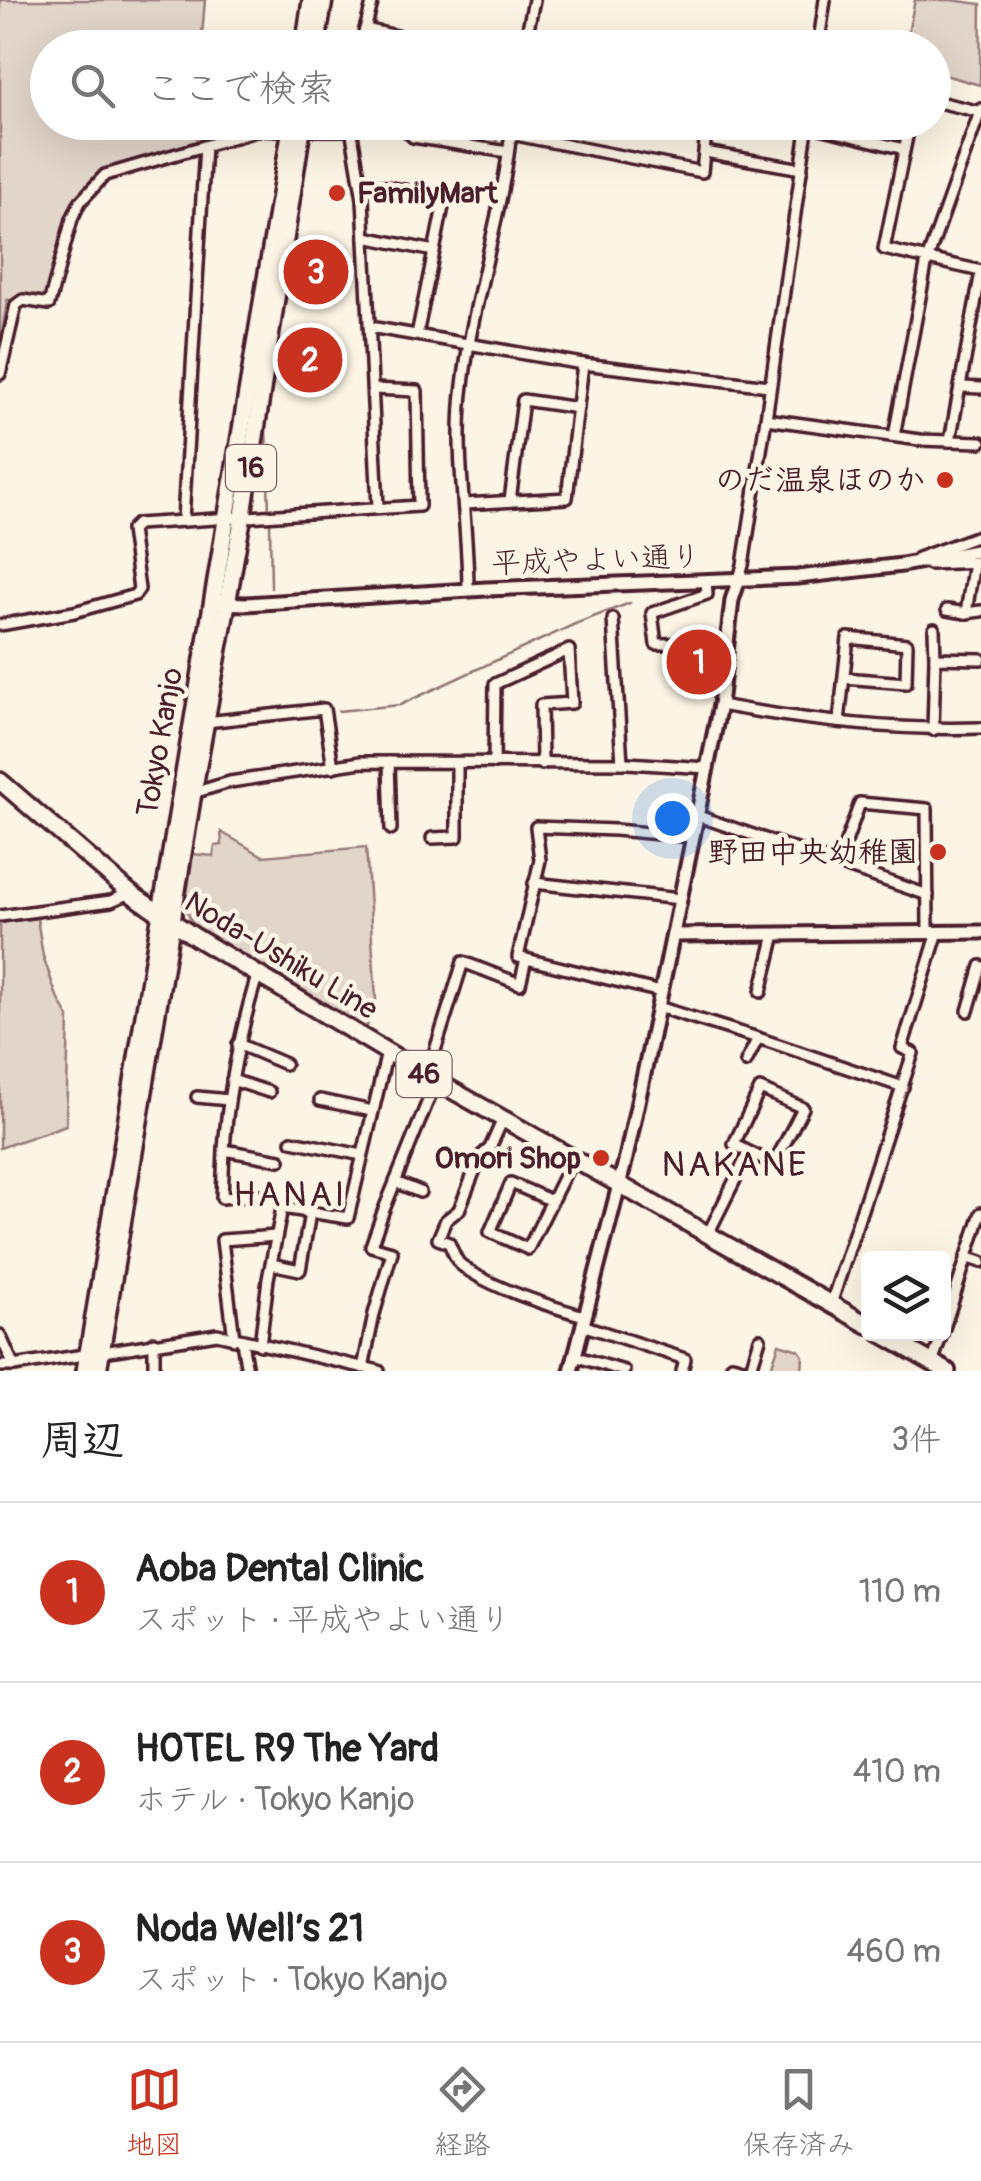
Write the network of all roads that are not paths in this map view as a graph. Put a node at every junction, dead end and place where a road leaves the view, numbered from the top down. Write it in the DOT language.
graph roads {
  1 [pos="311,0"];
  2 [pos="324,0"];
  3 [pos="374,0"];
  4 [pos="534,0"];
  5 [pos="826,0"];
  6 [pos="366,29"];
  7 [pos="307,30"];
  8 [pos="319,30"];
  9 [pos="369,30"];
  10 [pos="527,30"];
  11 [pos="821,30"];
  12 [pos="951,105"];
  13 [pos="981,111"];
  14 [pos="226,140"];
  15 [pos="295,140"];
  16 [pos="353,140"];
  17 [pos="432,140"];
  18 [pos="509,140"];
  19 [pos="540,140"];
  20 [pos="706,140"];
  21 [pos="806,140"];
  22 [pos="869,140"];
  23 [pos="906,140"];
  24 [pos="206,146"];
  25 [pos="904,149"];
  26 [pos="508,152"];
  27 [pos="705,152"];
  28 [pos="802,169"];
  29 [pos="361,183"];
  30 [pos="365,237"];
  31 [pos="434,251"];
  32 [pos="927,260"];
  33 [pos="981,271"];
  34 [pos="370,327"];
  35 [pos="417,334"];
  36 [pos="470,343"];
  37 [pos="583,364"];
  38 [pos="0,374"];
  39 [pos="770,386"];
  40 [pos="962,387"];
  41 [pos="981,388"];
  42 [pos="372,389"];
  43 [pos="578,408"];
  44 [pos="766,420"];
  45 [pos="894,436"];
  46 [pos="950,441"];
  47 [pos="981,442"];
  48 [pos="510,501"];
  49 [pos="464,504"];
  50 [pos="378,507"];
  51 [pos="235,516"];
  52 [pos="183,520"];
  53 [pos="981,534"];
  54 [pos="981,550"];
  55 [pos="978,562"];
  56 [pos="902,565"];
  57 [pos="739,579"];
  58 [pos="706,581"];
  59 [pos="468,590"];
  60 [pos="219,602"];
  61 [pos="947,610"];
  62 [pos="981,611"];
  63 [pos="966,613"];
  64 [pos="613,620"];
  65 [pos="0,625"];
  66 [pos="934,630"];
  67 [pos="728,643"];
  68 [pos="935,658"];
  69 [pos="981,659"];
  70 [pos="844,678"];
  71 [pos="720,705"];
  72 [pos="206,722"];
  73 [pos="840,722"];
  74 [pos="981,728"];
  75 [pos="933,730"];
  76 [pos="389,762"];
  77 [pos="457,762"];
  78 [pos="494,763"];
  79 [pos="622,763"];
  80 [pos="542,764"];
  81 [pos="333,766"];
  82 [pos="708,768"];
  83 [pos="0,781"];
  84 [pos="193,793"];
  85 [pos="698,816"];
  86 [pos="391,829"];
  87 [pos="432,838"];
  88 [pos="693,838"];
  89 [pos="838,864"];
  90 [pos="534,883"];
  91 [pos="130,893"];
  92 [pos="928,895"];
  93 [pos="680,899"];
  94 [pos="0,916"];
  95 [pos="166,918"];
  96 [pos="933,932"];
  97 [pos="981,932"];
  98 [pos="775,934"];
  99 [pos="673,935"];
  100 [pos="526,959"];
  101 [pos="981,966"];
  102 [pos="258,976"];
  103 [pos="661,992"];
  104 [pos="761,992"];
  105 [pos="658,1007"];
  106 [pos="968,1010"];
  107 [pos="758,1038"];
  108 [pos="238,1044"];
  109 [pos="387,1052"];
  110 [pos="746,1062"];
  111 [pos="286,1064"];
  112 [pos="432,1078"];
  113 [pos="232,1080"];
  114 [pos="902,1087"];
  115 [pos="268,1092"];
  116 [pos="197,1097"];
  117 [pos="229,1100"];
  118 [pos="320,1100"];
  119 [pos="372,1111"];
  120 [pos="503,1119"];
  121 [pos="292,1141"];
  122 [pos="224,1150"];
  123 [pos="749,1152"];
  124 [pos="362,1154"];
  125 [pos="572,1158"];
  126 [pos="280,1160"];
  127 [pos="395,1182"];
  128 [pos="618,1184"];
  129 [pos="420,1192"];
  130 [pos="259,1195"];
  131 [pos="552,1201"];
  132 [pos="310,1212"];
  133 [pos="981,1213"];
  134 [pos="708,1234"];
  135 [pos="276,1236"];
  136 [pos="966,1257"];
  137 [pos="981,1262"];
  138 [pos="271,1264"];
  139 [pos="831,1304"];
  140 [pos="951,1305"];
  141 [pos="583,1321"];
  142 [pos="861,1322"];
  143 [pos="0,1335"];
  144 [pos="760,1339"];
  145 [pos="238,1340"];
  146 [pos="893,1341"];
  147 [pos="941,1341"];
  148 [pos="154,1342"];
  149 [pos="260,1345"];
  150 [pos="574,1356"];
  151 [pos="91,1359"];
  152 [pos="732,1365"];
  153 [pos="0,1366"];
  154 [pos="14,1366"];
  155 [pos="336,1366"];
  156 [pos="363,1368"];
  157 [pos="937,1368"];
  158 [pos="750,1370"];
  159 [pos="98,1371"];
  160 [pos="154,1371"];
  161 [pos="247,1371"];
  162 [pos="378,1371"];
  163 [pos="570,1371"];
  164 [pos="624,1371"];
  165 [pos="682,1371"];
  1 -- 7 [label="main road"];
  2 -- 8 [label="main road"];
  3 -- 6 [label="street"];
  4 -- 10 [label="street"];
  5 -- 11 [label="street"];
  6 -- 9 [label="street"];
  12 -- 13 [label="street"];
  13 -- 32 [label="street"];
  14 -- 24 [label="street"];
  15 -- 51 [label="main road, Tokyo Kanjo / 16"];
  16 -- 29 [label="street"];
  17 -- 26 [label="street"];
  18 -- 26 [label="street"];
  19 -- 27 [label="street"];
  20 -- 27 [label="street"];
  21 -- 28 [label="street"];
  22 -- 25 [label="street"];
  23 -- 25 [label="street"];
  24 -- 38 [label="street"];
  24 -- 52 [label="street"];
  25 -- 32 [label="street"];
  26 -- 36 [label="street"];
  27 -- 28 [label="street"];
  28 -- 39 [label="street"];
  29 -- 30 [label="street"];
  29 -- 31 [label="street"];
  30 -- 31 [label="street"];
  30 -- 34 [label="street"];
  31 -- 35 [label="street"];
  32 -- 33 [label="street"];
  32 -- 45 [label="street"];
  33 -- 40 [label="street"];
  34 -- 35 [label="street"];
  34 -- 42 [label="street"];
  35 -- 36 [label="street"];
  36 -- 37 [label="street"];
  36 -- 49 [label="street"];
  37 -- 39 [label="street"];
  37 -- 43 [label="street"];
  39 -- 44 [label="street"];
  40 -- 41 [label="street"];
  40 -- 46 [label="street"];
  42 -- 50 [label="street"];
  42 -- 50 [label="street"];
  43 -- 48 [label="street"];
  43 -- 48 [label="street"];
  44 -- 45 [label="street"];
  44 -- 57 [label="street"];
  45 -- 46 [label="street"];
  46 -- 47 [label="street"];
  48 -- 49 [label="street"];
  49 -- 59 [label="street"];
  50 -- 51 [label="street"];
  51 -- 52 [label="street"];
  51 -- 60 [label="main road, Tokyo Kanjo / 16"];
  52 -- 65 [label="street"];
  53 -- 56 [label="street"];
  54 -- 56 [label="street, 平成やよい通り"];
  55 -- 56 [label="street"];
  55 -- 63 [label="street"];
  56 -- 57 [label="street, 平成やよい通り"];
  57 -- 58 [label="street, 平成やよい通り"];
  57 -- 67 [label="street"];
  58 -- 59 [label="street, 平成やよい通り"];
  58 -- 67 [label="street"];
  59 -- 60 [label="street, 平成やよい通り"];
  60 -- 72 [label="main road, Tokyo Kanjo / 16"];
  60 -- 95 [label="main road, Tokyo Kanjo / 16"];
  61 -- 63 [label="street"];
  62 -- 63 [label="street"];
  64 -- 79 [label="street"];
  66 -- 68 [label="street"];
  67 -- 71 [label="street"];
  68 -- 69 [label="street"];
  68 -- 75 [label="street"];
  70 -- 70 [label="street"];
  70 -- 73 [label="street"];
  71 -- 73 [label="street"];
  71 -- 82 [label="street"];
  72 -- 81 [label="street"];
  72 -- 84 [label="main road, Tokyo Kanjo / 16"];
  73 -- 75 [label="street"];
  74 -- 75 [label="street"];
  76 -- 77 [label="street"];
  76 -- 81 [label="street"];
  76 -- 86 [label="street"];
  77 -- 78 [label="street"];
  77 -- 87 [label="street"];
  78 -- 80 [label="street"];
  78 -- 80 [label="street"];
  79 -- 80 [label="street"];
  79 -- 82 [label="street"];
  81 -- 84 [label="street"];
  82 -- 85 [label="street"];
  83 -- 91 [label="main road, Noda-Ushiku Line / 46"];
  84 -- 95 [label="main road, Tokyo Kanjo / 16"];
  85 -- 88 [label="street"];
  85 -- 89 [label="street"];
  88 -- 90 [label="street"];
  88 -- 93 [label="street"];
  89 -- 92 [label="street"];
  89 -- 92 [label="street"];
  90 -- 93 [label="street"];
  90 -- 100 [label="street"];
  91 -- 94 [label="street"];
  91 -- 95 [label="main road, Noda-Ushiku Line / 46"];
  92 -- 96 [label="street"];
  93 -- 99 [label="street"];
  95 -- 102 [label="main road, Noda-Ushiku Line / 46"];
  95 -- 151 [label="main road, Tokyo Kanjo / 16"];
  96 -- 97 [label="street"];
  96 -- 98 [label="street"];
  96 -- 114 [label="street"];
  98 -- 99 [label="street"];
  98 -- 104 [label="street"];
  99 -- 103 [label="street"];
  100 -- 103 [label="street"];
  100 -- 112 [label="street"];
  101 -- 106 [label="street"];
  102 -- 108 [label="street"];
  102 -- 109 [label="main road, Noda-Ushiku Line / 46"];
  103 -- 105 [label="street"];
  105 -- 107 [label="street"];
  105 -- 128 [label="street"];
  107 -- 110 [label="street"];
  107 -- 114 [label="street"];
  108 -- 111 [label="street"];
  108 -- 113 [label="street"];
  109 -- 112 [label="main road, Noda-Ushiku Line / 46"];
  109 -- 119 [label="street"];
  112 -- 120 [label="main road, Noda-Ushiku Line / 46"];
  112 -- 127 [label="street"];
  113 -- 115 [label="street"];
  113 -- 117 [label="street"];
  114 -- 139 [label="street"];
  116 -- 117 [label="street"];
  117 -- 122 [label="street"];
  118 -- 119 [label="street"];
  119 -- 124 [label="street"];
  120 -- 125 [label="main road, Noda-Ushiku Line / 46"];
  120 -- 141 [label="street"];
  121 -- 124 [label="street"];
  122 -- 126 [label="street"];
  122 -- 130 [label="street"];
  123 -- 123 [label="street"];
  123 -- 134 [label="street"];
  124 -- 132 [label="street"];
  125 -- 128 [label="main road, Noda-Ushiku Line / 46"];
  125 -- 131 [label="street"];
  127 -- 129 [label="street"];
  127 -- 156 [label="street"];
  128 -- 134 [label="main road, Noda-Ushiku Line / 46"];
  128 -- 141 [label="street"];
  131 -- 131 [label="street"];
  132 -- 135 [label="street"];
  132 -- 138 [label="street"];
  133 -- 136 [label="street"];
  134 -- 139 [label="main road, Noda-Ushiku Line / 46"];
  135 -- 138 [label="street"];
  135 -- 145 [label="street"];
  136 -- 137 [label="street"];
  136 -- 140 [label="street"];
  138 -- 149 [label="street"];
  139 -- 142 [label="main road, Noda-Ushiku Line / 46"];
  141 -- 150 [label="street"];
  141 -- 165 [label="street"];
  143 -- 154 [label="street"];
  144 -- 158 [label="street"];
  145 -- 148 [label="street"];
  145 -- 149 [label="street"];
  145 -- 161 [label="street"];
  146 -- 157 [label="main road"];
  147 -- 157 [label="street"];
  148 -- 151 [label="street"];
  148 -- 160 [label="street"];
  149 -- 155 [label="street"];
  150 -- 163 [label="street"];
  150 -- 164 [label="street"];
  151 -- 154 [label="street"];
  151 -- 159 [label="main road, Tokyo Kanjo / 16"];
  152 -- 158 [label="street"];
  153 -- 154 [label="street"];
  155 -- 156 [label="street"];
  156 -- 162 [label="street"];
}
